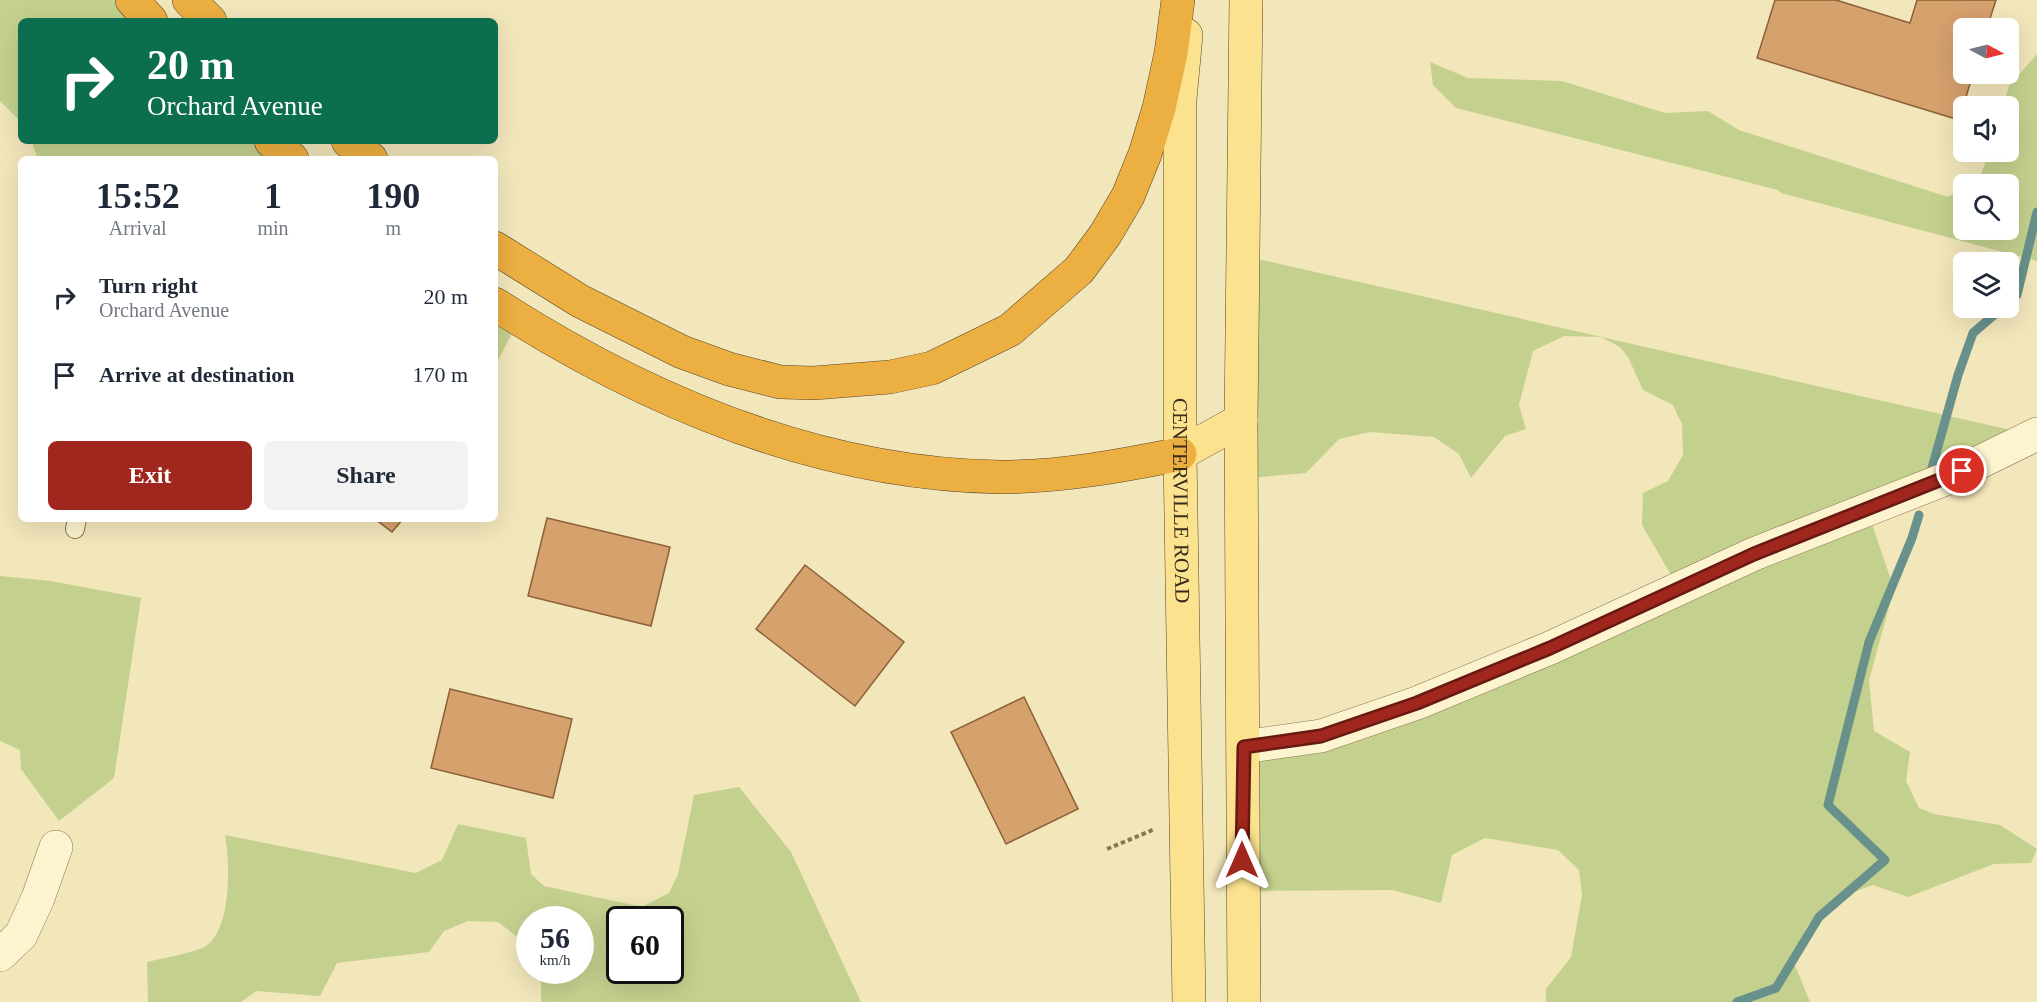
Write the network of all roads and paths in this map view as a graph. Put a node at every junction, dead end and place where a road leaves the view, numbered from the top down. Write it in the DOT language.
graph roads {
  1 [pos="132,0"];
  2 [pos="189,0"];
  3 [pos="1178,0"];
  4 [pos="1187,0"];
  5 [pos="1246,0"];
  6 [pos="148,18"];
  7 [pos="207,18"];
  8 [pos="274,144"];
  9 [pos="352,144"];
  10 [pos="288,156"];
  11 [pos="367,156"];
  12 [pos="498,250"];
  13 [pos="498,306"];
  14 [pos="1242,420"];
  15 [pos="2037,434"];
  16 [pos="1180,454"];
  17 [pos="1244,747"];
  18 [pos="1186,816"];
  19 [pos="56,848"];
  20 [pos="1107,849"];
  21 [pos="0,955"];
  22 [pos="1188,1002"];
  23 [pos="1244,1002"];
  1 -- 6 [label="highway"];
  2 -- 7 [label="highway"];
  3 -- 12 [label="highway"];
  4 -- 16 [label="main road, CENTERVILLE ROAD"];
  5 -- 14 [label="main road"];
  8 -- 10 [label="highway"];
  9 -- 11 [label="highway"];
  13 -- 16 [label="highway"];
  14 -- 16 [label="main road"];
  14 -- 17 [label="main road"];
  15 -- 17 [label="street"];
  16 -- 18 [label="main road, CENTERVILLE ROAD"];
  17 -- 23 [label="main road"];
  18 -- 20 [label="path"];
  18 -- 22 [label="main road, CENTERVILLE ROAD"];
  19 -- 21 [label="street"];
}
